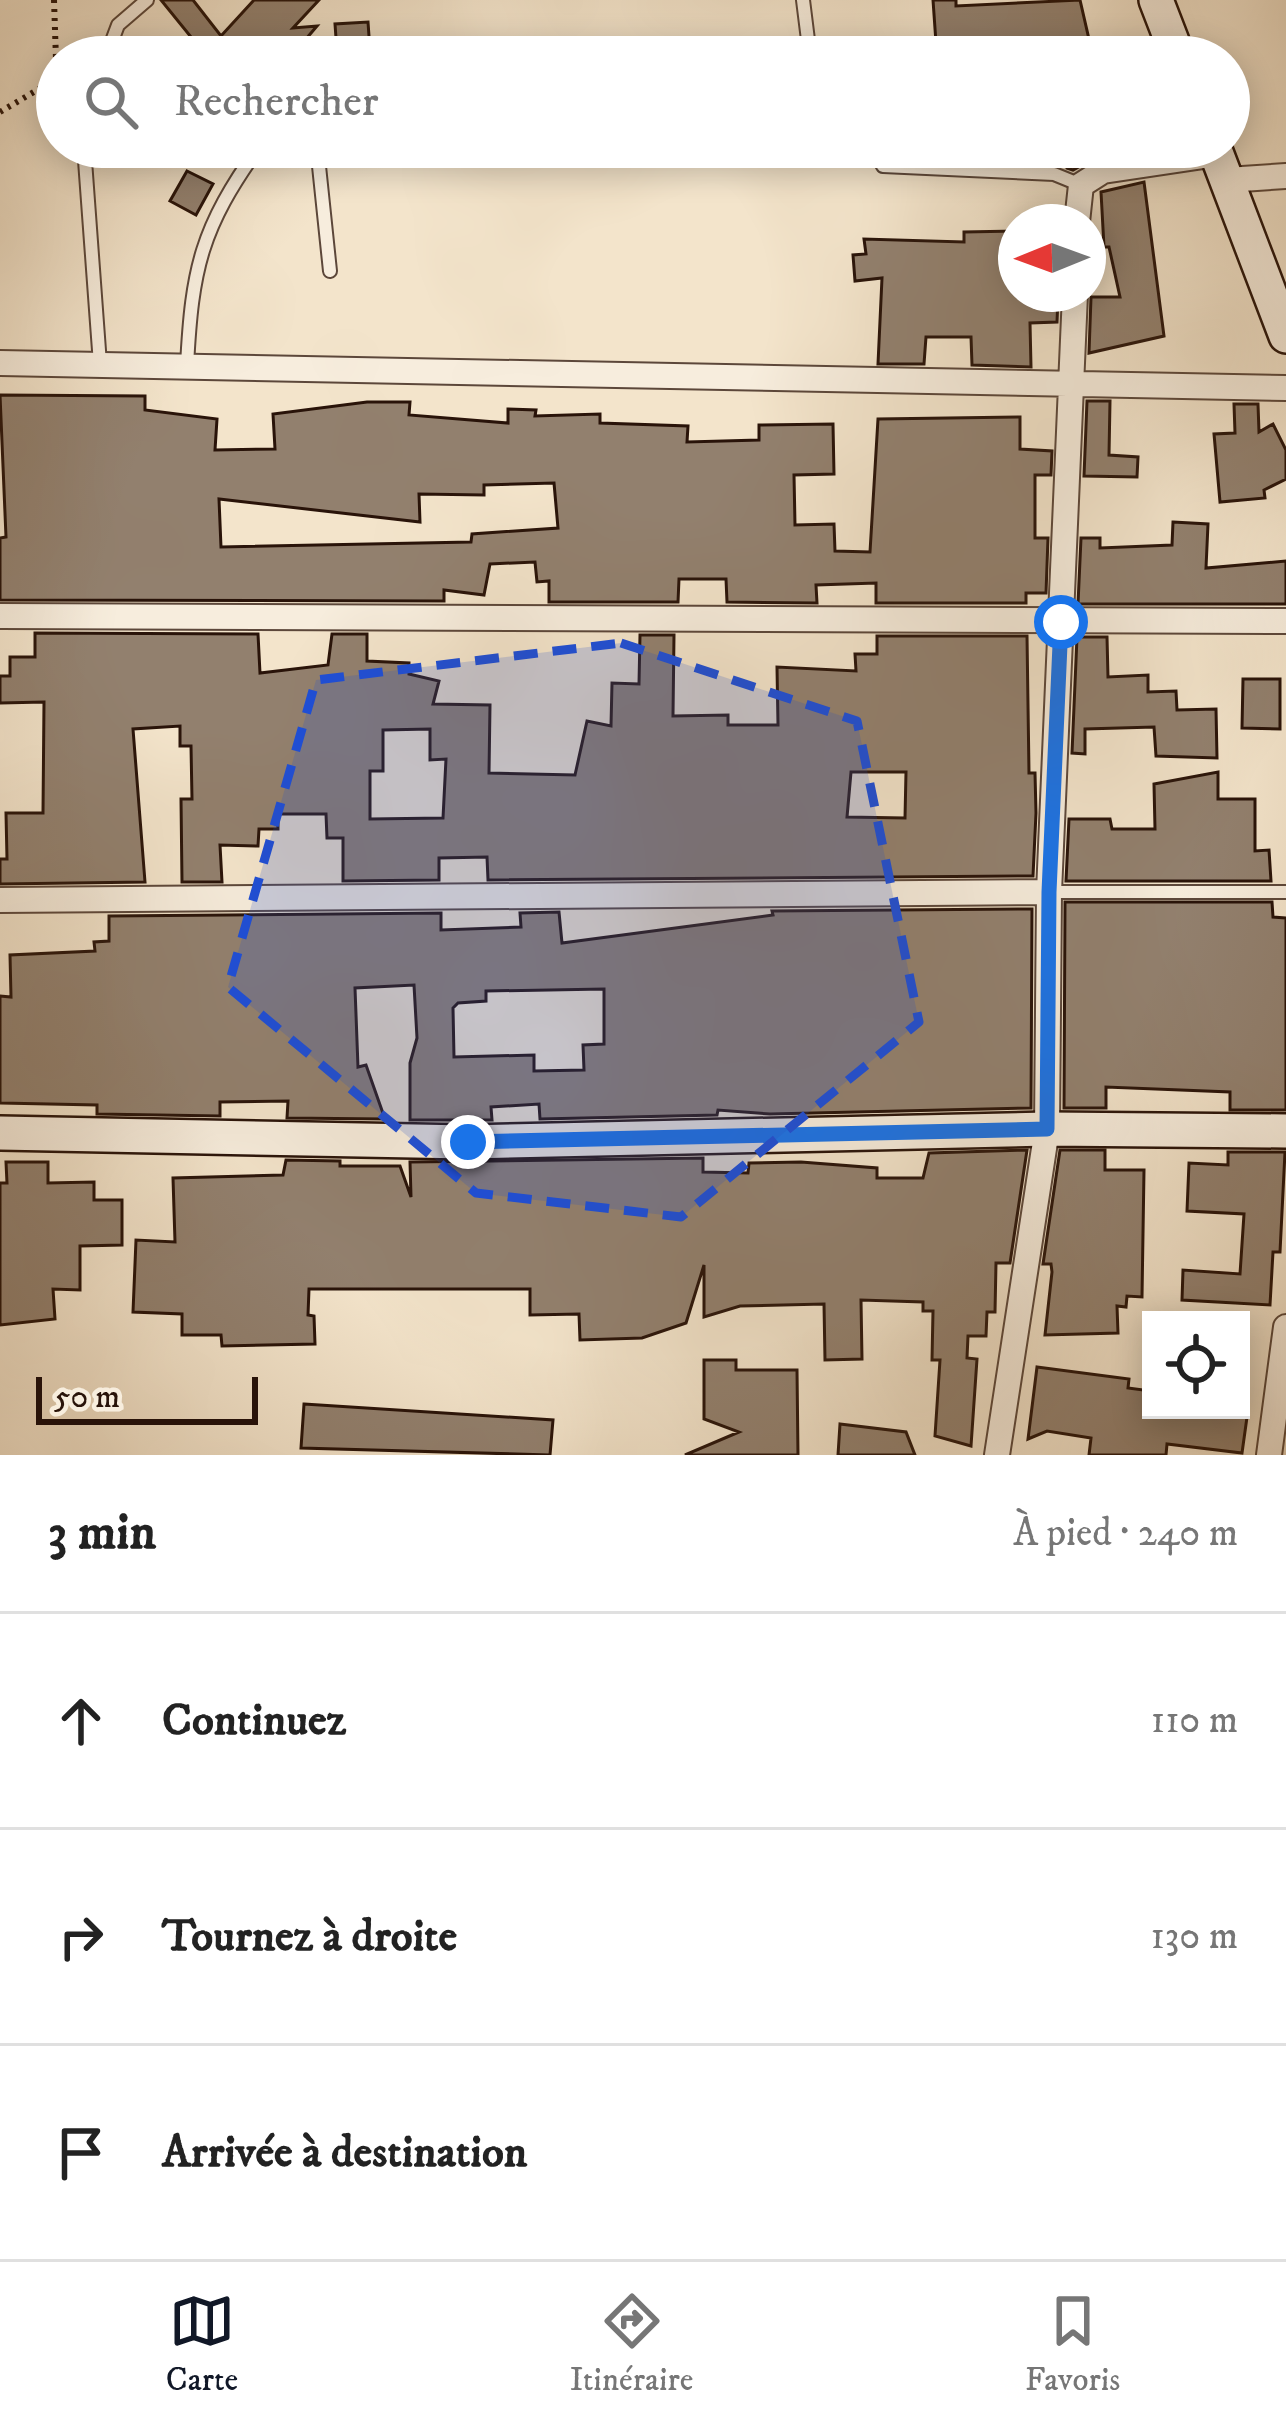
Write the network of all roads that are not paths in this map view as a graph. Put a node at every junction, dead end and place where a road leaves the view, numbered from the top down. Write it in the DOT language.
graph roads {
  1 [pos="147,0"];
  2 [pos="802,0"];
  3 [pos="1156,0"];
  4 [pos="114,36"];
  5 [pos="807,36"];
  6 [pos="1170,36"];
  7 [pos="1250,167"];
  8 [pos="86,168"];
  9 [pos="244,168"];
  10 [pos="318,168"];
  11 [pos="926,168"];
  12 [pos="1142,168"];
  13 [pos="1222,168"];
  14 [pos="1286,176"];
  15 [pos="1082,185"];
  16 [pos="1079,204"];
  17 [pos="330,271"];
  18 [pos="1075,312"];
  19 [pos="1286,336"];
  20 [pos="0,363"];
  21 [pos="100,365"];
  22 [pos="187,367"];
  23 [pos="1073,387"];
  24 [pos="1286,388"];
  25 [pos="0,616"];
  26 [pos="1286,621"];
  27 [pos="1061,622"];
  28 [pos="1049,892"];
  29 [pos="1286,892"];
  30 [pos="0,900"];
  31 [pos="1047,1129"];
  32 [pos="1286,1131"];
  33 [pos="0,1132"];
  34 [pos="1286,1328"];
  35 [pos="998,1455"];
  36 [pos="1269,1455"];
  1 -- 4 [label="lane"];
  2 -- 5 [label="lane"];
  3 -- 6 [label="street"];
  7 -- 14 [label="street"];
  8 -- 21 [label="lane"];
  9 -- 22 [label="lane"];
  10 -- 17 [label="lane"];
  11 -- 15 [label="lane"];
  12 -- 15 [label="street"];
  13 -- 19 [label="street"];
  15 -- 16 [label="street"];
  18 -- 23 [label="street"];
  20 -- 21 [label="street"];
  21 -- 22 [label="street"];
  22 -- 23 [label="street"];
  23 -- 24 [label="street"];
  23 -- 27 [label="street"];
  25 -- 27 [label="street"];
  26 -- 27 [label="street"];
  27 -- 28 [label="street"];
  28 -- 29 [label="lane"];
  28 -- 30 [label="street"];
  28 -- 31 [label="street"];
  31 -- 32 [label="street"];
  31 -- 33 [label="street"];
  31 -- 35 [label="street"];
  34 -- 36 [label="street"];
}
